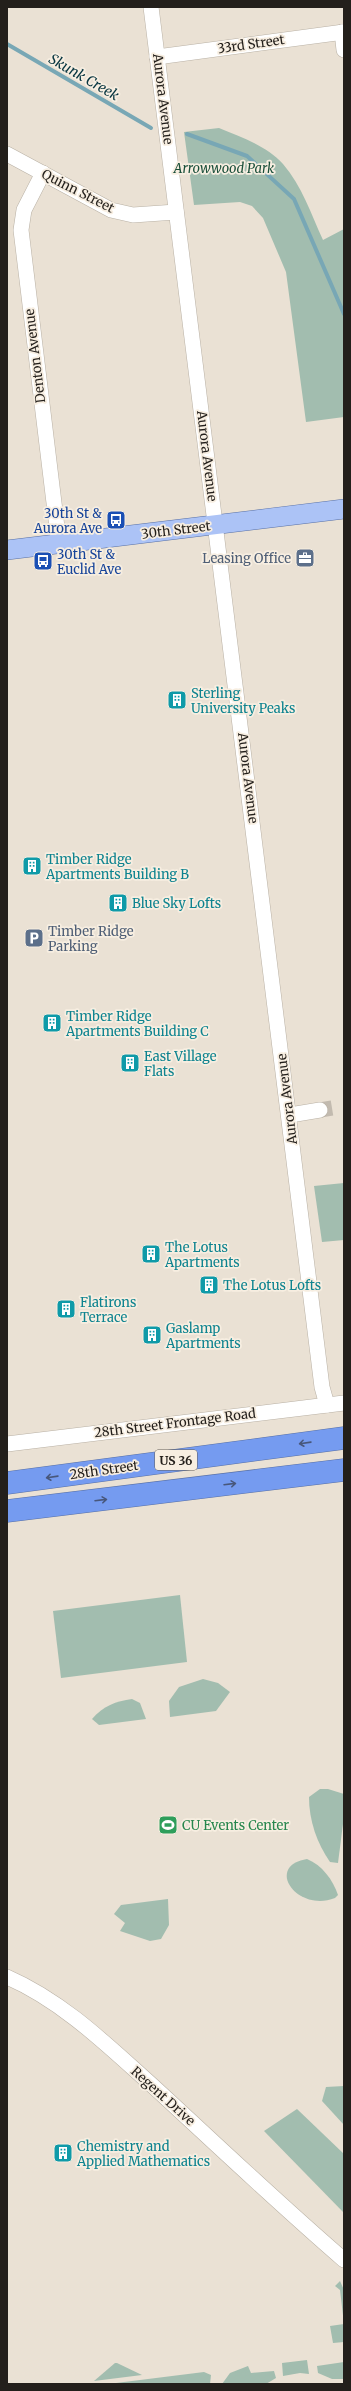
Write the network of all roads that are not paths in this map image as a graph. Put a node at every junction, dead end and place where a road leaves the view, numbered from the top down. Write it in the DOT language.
graph roads {
  1 [pos="151,7"];
  2 [pos="343,32"];
  3 [pos="344,50"];
  4 [pos="157,57"];
  5 [pos="7,154"];
  6 [pos="43,173"];
  7 [pos="176,212"];
  8 [pos="344,509"];
  9 [pos="216,525"];
  10 [pos="59,544"];
  11 [pos="7,550"];
  12 [pos="320,1110"];
  13 [pos="290,1115"];
  14 [pos="344,1403"];
  15 [pos="327,1405"];
  16 [pos="344,1438"];
  17 [pos="7,1444"];
  18 [pos="344,1470"];
  19 [pos="7,1483"];
  20 [pos="7,1511"];
  21 [pos="7,1977"];
  22 [pos="344,2260"];
  1 -- 4 [label="street, Aurora Avenue"];
  2 -- 3 [label="street"];
  2 -- 4 [label="street, 33rd Street"];
  4 -- 7 [label="street, Aurora Avenue"];
  5 -- 6 [label="street, Quinn Street"];
  6 -- 7 [label="street, Quinn Street"];
  6 -- 10 [label="street, Denton Avenue"];
  7 -- 9 [label="street, Aurora Avenue"];
  8 -- 9 [label="main road, 30th Street"];
  9 -- 10 [label="main road, 30th Street"];
  9 -- 13 [label="street, Aurora Avenue"];
  10 -- 11 [label="main road, 30th Street"];
  12 -- 13 [label="street"];
  13 -- 15 [label="street, Aurora Avenue"];
  14 -- 15 [label="street, 28th Street Frontage Road"];
  15 -- 17 [label="street, 28th Street Frontage Road"];
  16 -- 19 [label="highway, 28th Street / US 36, one-way"];
  20 -- 18 [label="highway, US 36, one-way"];
  21 -- 22 [label="street, Regent Drive"];
}
